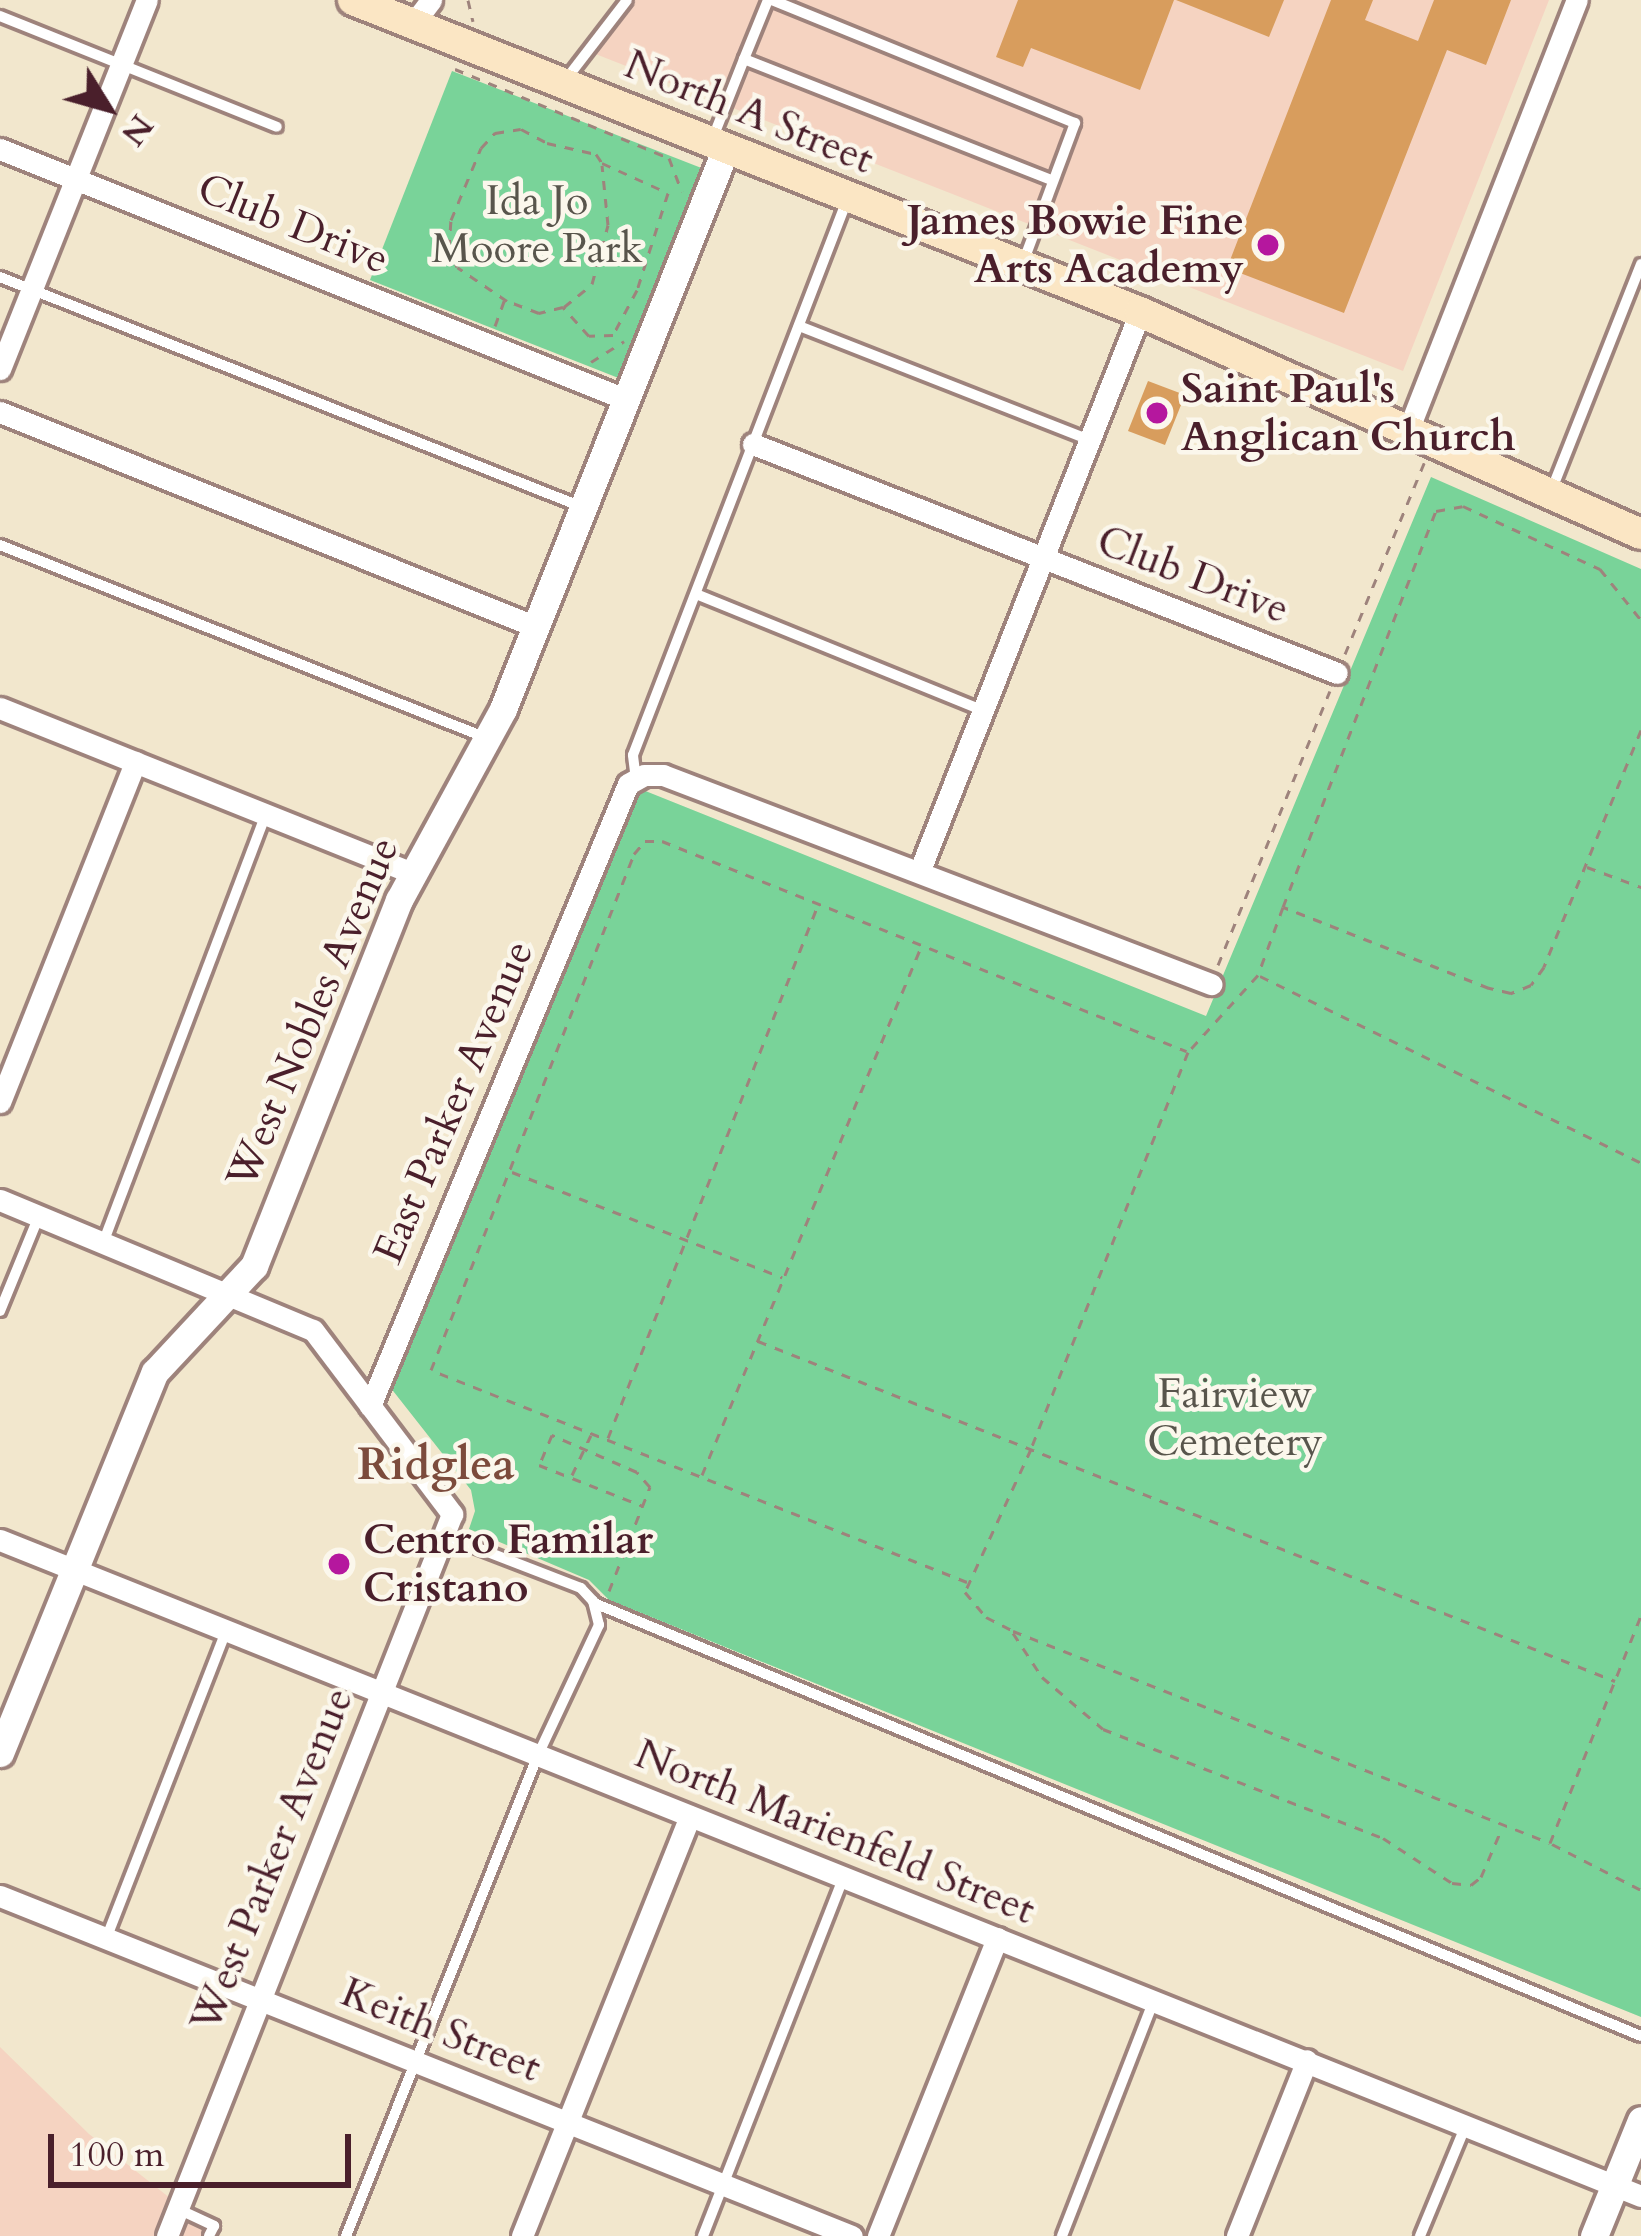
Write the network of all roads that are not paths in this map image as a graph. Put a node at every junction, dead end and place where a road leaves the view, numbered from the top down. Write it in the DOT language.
graph roads {
  1 [pos="147,0"];
  2 [pos="353,0"];
  3 [pos="627,0"];
  4 [pos="770,0"];
  5 [pos="1577,0"];
  6 [pos="422,12"];
  7 [pos="0,16"];
  8 [pos="744,59"];
  9 [pos="121,65"];
  10 [pos="562,83"];
  11 [pos="277,128"];
  12 [pos="718,145"];
  13 [pos="0,149"];
  14 [pos="75,179"];
  15 [pos="1053,182"];
  16 [pos="848,197"];
  17 [pos="1641,264"];
  18 [pos="1022,266"];
  19 [pos="0,278"];
  20 [pos="31,290"];
  21 [pos="1140,313"];
  22 [pos="799,326"];
  23 [pos="0,368"];
  24 [pos="625,399"];
  25 [pos="0,412"];
  26 [pos="1421,434"];
  27 [pos="1090,440"];
  28 [pos="753,444"];
  29 [pos="1550,493"];
  30 [pos="582,507"];
  31 [pos="1641,534"];
  32 [pos="0,545"];
  33 [pos="1043,559"];
  34 [pos="696,594"];
  35 [pos="534,626"];
  36 [pos="1337,673"];
  37 [pos="0,708"];
  38 [pos="983,711"];
  39 [pos="487,738"];
  40 [pos="135,762"];
  41 [pos="640,777"];
  42 [pos="266,814"];
  43 [pos="920,870"];
  44 [pos="413,873"];
  45 [pos="1211,984"];
  46 [pos="0,1102"];
  47 [pos="0,1200"];
  48 [pos="39,1216"];
  49 [pos="103,1243"];
  50 [pos="231,1296"];
  51 [pos="0,1311"];
  52 [pos="370,1406"];
  53 [pos="448,1524"];
  54 [pos="0,1540"];
  55 [pos="73,1570"];
  56 [pos="594,1603"];
  57 [pos="226,1630"];
  58 [pos="381,1692"];
  59 [pos="0,1754"];
  60 [pos="538,1756"];
  61 [pos="690,1816"];
  62 [pos="844,1876"];
  63 [pos="0,1896"];
  64 [pos="997,1938"];
  65 [pos="106,1939"];
  66 [pos="259,1999"];
  67 [pos="1154,2000"];
  68 [pos="1641,2036"];
  69 [pos="1307,2060"];
  70 [pos="415,2062"];
  71 [pos="1641,2120"];
  72 [pos="568,2122"];
  73 [pos="1466,2125"];
  74 [pos="724,2185"];
  75 [pos="1628,2190"];
  76 [pos="178,2209"];
  77 [pos="211,2231"];
  78 [pos="167,2236"];
  79 [pos="227,2236"];
  80 [pos="346,2236"];
  81 [pos="522,2236"];
  82 [pos="703,2236"];
  83 [pos="852,2236"];
  84 [pos="878,2236"];
  85 [pos="1062,2236"];
  86 [pos="1237,2236"];
  87 [pos="1420,2236"];
  88 [pos="1594,2236"];
  1 -- 9 [label="street"];
  2 -- 6 [label="main road, North A Street"];
  3 -- 10 [label="lane"];
  4 -- 8 [label="lane"];
  4 -- 15 [label="lane"];
  5 -- 26 [label="street"];
  6 -- 10 [label="main road, North A Street"];
  7 -- 9 [label="lane"];
  8 -- 12 [label="lane"];
  8 -- 15 [label="lane"];
  9 -- 11 [label="lane"];
  9 -- 14 [label="street"];
  10 -- 12 [label="main road, North A Street"];
  12 -- 16 [label="main road, North A Street"];
  12 -- 24 [label="street, West Nobles Avenue"];
  13 -- 14 [label="street, Club Drive"];
  14 -- 20 [label="street"];
  14 -- 24 [label="street, Club Drive"];
  15 -- 18 [label="lane"];
  16 -- 18 [label="main road, North A Street"];
  16 -- 22 [label="lane"];
  17 -- 29 [label="lane"];
  18 -- 21 [label="main road, North A Street"];
  19 -- 20 [label="lane"];
  20 -- 23 [label="street"];
  20 -- 30 [label="lane"];
  21 -- 26 [label="main road, North A Street"];
  21 -- 27 [label="street"];
  22 -- 27 [label="lane"];
  22 -- 28 [label="lane"];
  24 -- 30 [label="street, West Nobles Avenue"];
  25 -- 35 [label="street"];
  26 -- 29 [label="main road, North A Street"];
  27 -- 33 [label="street"];
  28 -- 33 [label="street, Club Drive"];
  28 -- 34 [label="lane"];
  29 -- 31 [label="main road, North A Street"];
  30 -- 35 [label="street, West Nobles Avenue"];
  32 -- 39 [label="lane"];
  33 -- 36 [label="street, Club Drive"];
  33 -- 38 [label="street"];
  34 -- 38 [label="lane"];
  34 -- 41 [label="lane"];
  35 -- 39 [label="street, West Nobles Avenue"];
  37 -- 40 [label="street"];
  38 -- 43 [label="street"];
  39 -- 44 [label="street, West Nobles Avenue"];
  40 -- 42 [label="street"];
  40 -- 46 [label="street"];
  41 -- 43 [label="street"];
  41 -- 52 [label="street, East Parker Avenue"];
  42 -- 44 [label="street"];
  42 -- 49 [label="lane"];
  43 -- 45 [label="street"];
  44 -- 50 [label="street, West Nobles Avenue"];
  47 -- 48 [label="street"];
  48 -- 49 [label="street"];
  48 -- 51 [label="lane"];
  49 -- 50 [label="street"];
  50 -- 52 [label="street"];
  50 -- 55 [label="street, West Nobles Avenue"];
  52 -- 53 [label="street"];
  53 -- 56 [label="lane"];
  53 -- 58 [label="street, West Parker Avenue"];
  54 -- 55 [label="street, North Marienfeld Street"];
  55 -- 57 [label="street, North Marienfeld Street"];
  55 -- 59 [label="street, West Nobles Avenue"];
  56 -- 60 [label="lane"];
  56 -- 68 [label="lane"];
  57 -- 58 [label="street, North Marienfeld Street"];
  57 -- 65 [label="lane"];
  58 -- 60 [label="street, North Marienfeld Street"];
  58 -- 66 [label="street, West Parker Avenue"];
  60 -- 61 [label="street, North Marienfeld Street"];
  60 -- 70 [label="lane"];
  61 -- 62 [label="street, North Marienfeld Street"];
  61 -- 72 [label="street"];
  62 -- 64 [label="street, North Marienfeld Street"];
  62 -- 74 [label="lane"];
  63 -- 65 [label="street, Keith Street"];
  64 -- 67 [label="street, North Marienfeld Street"];
  64 -- 84 [label="street"];
  65 -- 66 [label="street, Keith Street"];
  66 -- 70 [label="street, Keith Street"];
  66 -- 76 [label="street, West Parker Avenue"];
  67 -- 69 [label="street, North Marienfeld Street"];
  67 -- 85 [label="lane"];
  69 -- 73 [label="street, North Marienfeld Street"];
  69 -- 86 [label="street"];
  70 -- 72 [label="street, Keith Street"];
  70 -- 80 [label="lane"];
  71 -- 75 [label="street"];
  72 -- 74 [label="street, Keith Street"];
  72 -- 81 [label="street"];
  73 -- 75 [label="street, North Marienfeld Street"];
  73 -- 87 [label="lane"];
  74 -- 82 [label="lane"];
  74 -- 83 [label="street, Keith Street"];
  75 -- 88 [label="street"];
  76 -- 77 [label="lane"];
  76 -- 78 [label="street, West Parker Avenue"];
  77 -- 79 [label="lane"];
}
